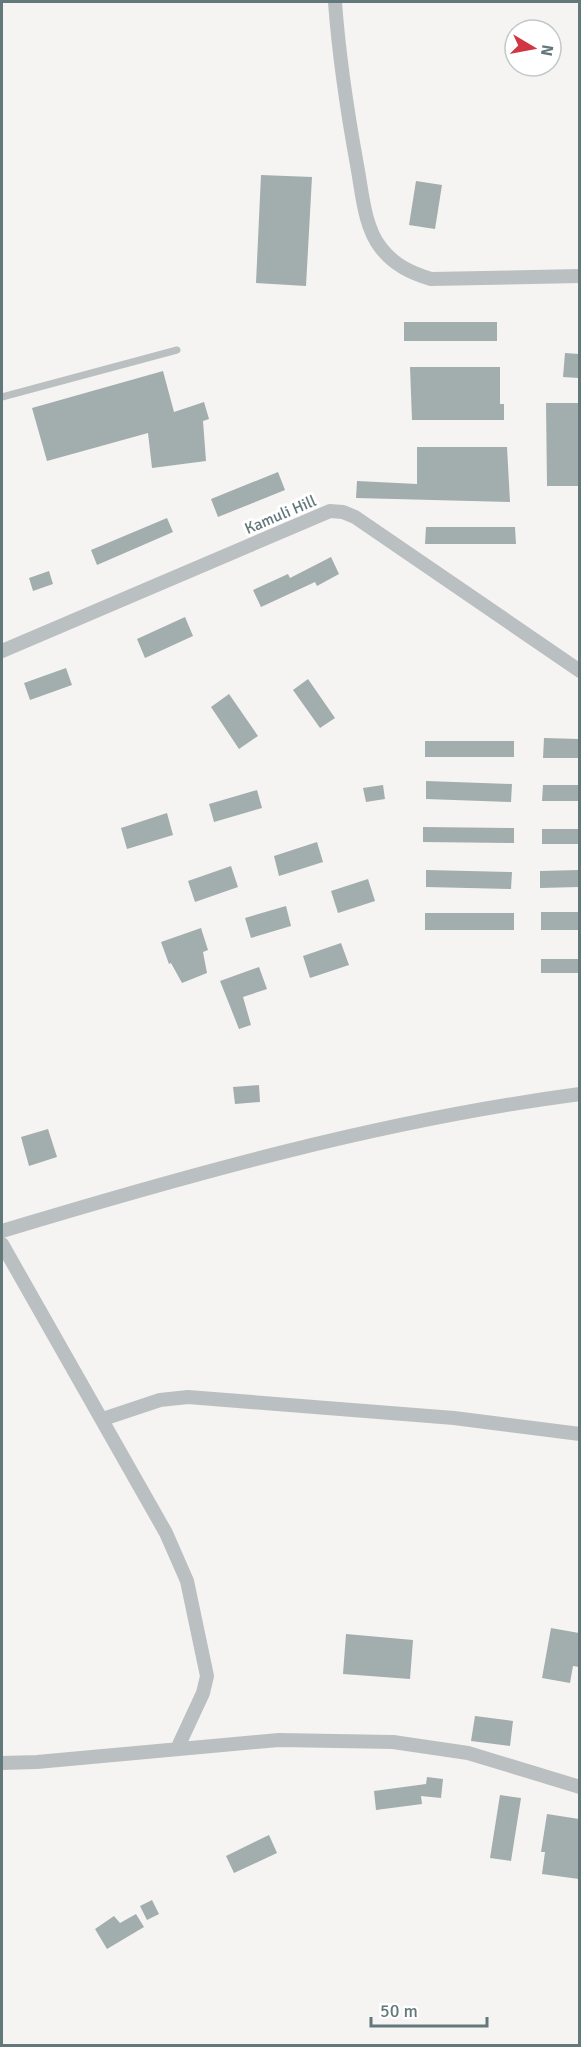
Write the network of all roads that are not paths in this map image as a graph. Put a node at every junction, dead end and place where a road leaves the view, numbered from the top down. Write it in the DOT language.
graph roads {
  1 [pos="335,2"];
  2 [pos="579,276"];
  3 [pos="177,350"];
  4 [pos="2,397"];
  5 [pos="2,651"];
  6 [pos="579,671"];
  7 [pos="579,1094"];
  8 [pos="2,1231"];
  9 [pos="2,1244"];
  10 [pos="103,1419"];
  11 [pos="579,1434"];
  12 [pos="177,1749"];
  13 [pos="2,1763"];
  14 [pos="579,1787"];
  1 -- 2 [label="street"];
  3 -- 4 [label="lane"];
  5 -- 6 [label="street, Kamuli Hill"];
  7 -- 8 [label="street"];
  9 -- 10 [label="street"];
  10 -- 11 [label="street"];
  10 -- 12 [label="street"];
  12 -- 13 [label="street"];
  12 -- 14 [label="street"];
}
